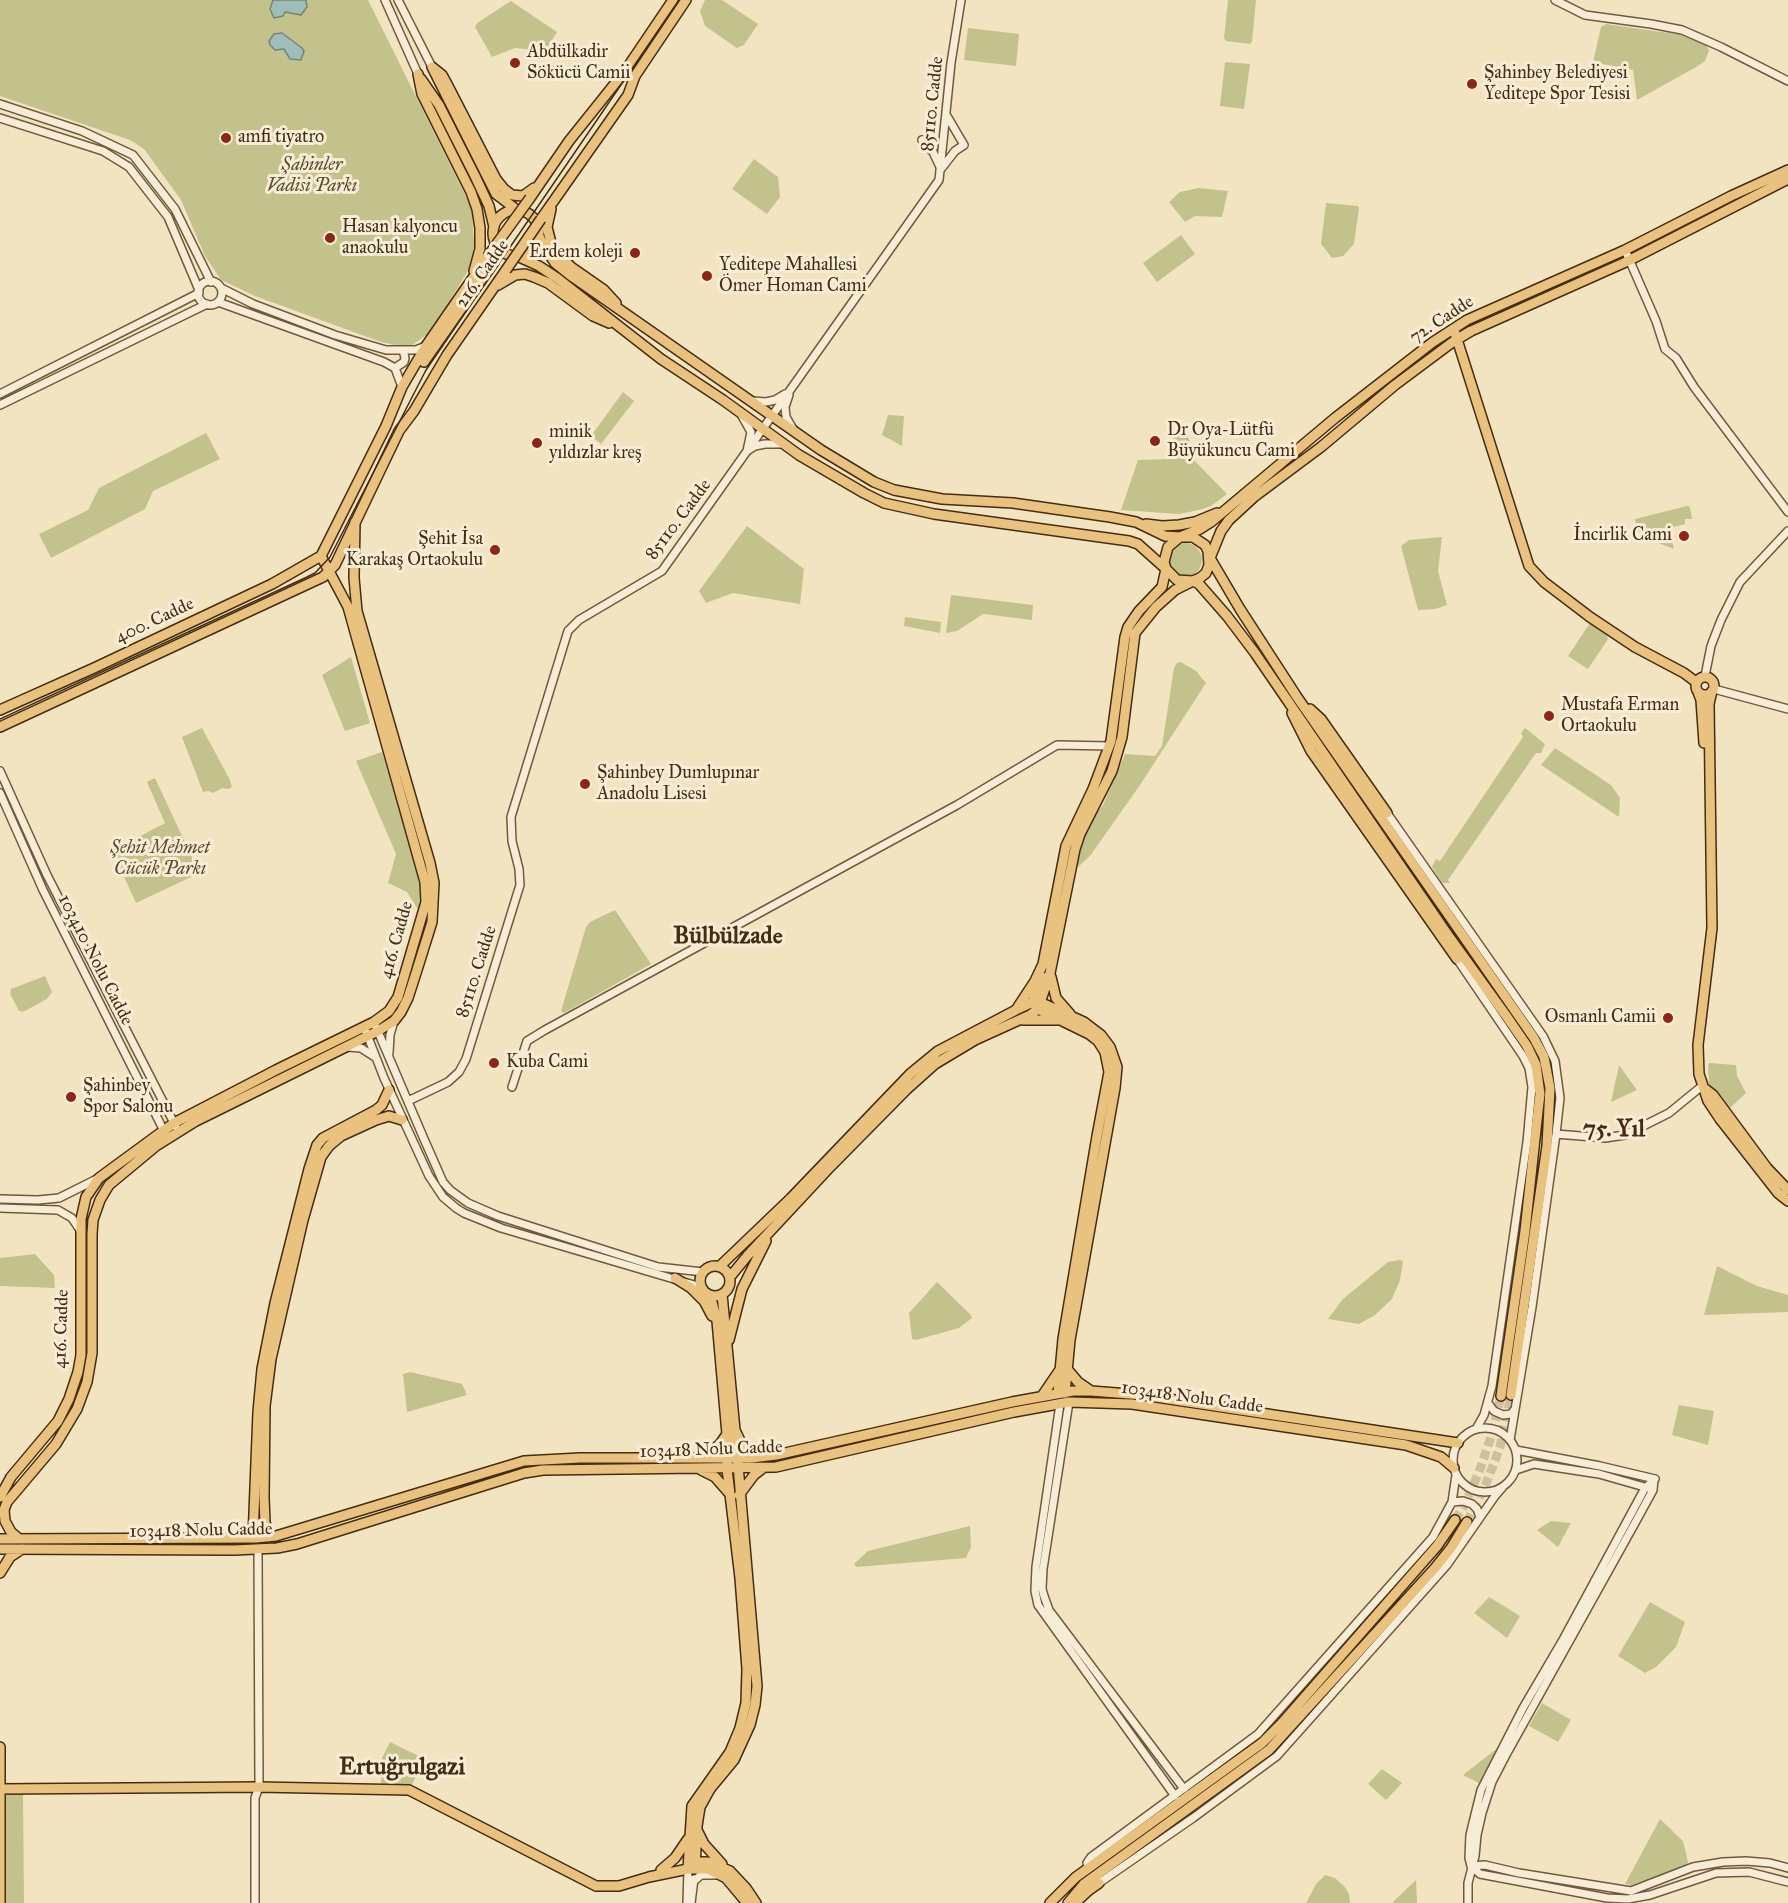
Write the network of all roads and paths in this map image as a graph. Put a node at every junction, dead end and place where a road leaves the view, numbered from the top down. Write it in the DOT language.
graph roads {
  1 [pos="385,0"];
  2 [pos="398,0"];
  3 [pos="673,0"];
  4 [pos="686,0"];
  5 [pos="961,0"];
  6 [pos="1555,0"];
  7 [pos="432,67"];
  8 [pos="625,71"];
  9 [pos="418,74"];
  10 [pos="635,76"];
  11 [pos="1788,81"];
  12 [pos="0,104"];
  13 [pos="947,116"];
  14 [pos="0,118"];
  15 [pos="922,140"];
  16 [pos="941,169"];
  17 [pos="1788,170"];
  18 [pos="1788,179"];
  19 [pos="541,183"];
  20 [pos="554,199"];
  21 [pos="520,210"];
  22 [pos="539,220"];
  23 [pos="494,226"];
  24 [pos="539,236"];
  25 [pos="495,243"];
  26 [pos="1624,250"];
  27 [pos="515,256"];
  28 [pos="1628,261"];
  29 [pos="194,275"];
  30 [pos="471,279"];
  31 [pos="211,282"];
  32 [pos="220,288"];
  33 [pos="493,288"];
  34 [pos="199,291"];
  35 [pos="186,299"];
  36 [pos="218,302"];
  37 [pos="207,304"];
  38 [pos="626,314"];
  39 [pos="616,326"];
  40 [pos="1453,328"];
  41 [pos="1457,339"];
  42 [pos="426,346"];
  43 [pos="403,350"];
  44 [pos="395,369"];
  45 [pos="402,387"];
  46 [pos="790,390"];
  47 [pos="0,394"];
  48 [pos="751,401"];
  49 [pos="0,405"];
  50 [pos="737,410"];
  51 [pos="771,415"];
  52 [pos="386,426"];
  53 [pos="762,429"];
  54 [pos="399,431"];
  55 [pos="796,433"];
  56 [pos="784,444"];
  57 [pos="747,452"];
  58 [pos="1225,509"];
  59 [pos="1788,512"];
  60 [pos="355,522"];
  61 [pos="1136,522"];
  62 [pos="1788,531"];
  63 [pos="1180,537"];
  64 [pos="321,555"];
  65 [pos="1210,558"];
  66 [pos="1166,569"];
  67 [pos="323,575"];
  68 [pos="1193,581"];
  69 [pos="340,588"];
  70 [pos="1705,676"];
  71 [pos="1696,682"];
  72 [pos="1279,687"];
  73 [pos="1713,690"];
  74 [pos="1698,692"];
  75 [pos="1297,697"];
  76 [pos="0,710"];
  77 [pos="1788,710"];
  78 [pos="14,720"];
  79 [pos="0,727"];
  80 [pos="0,736"];
  81 [pos="1110,746"];
  82 [pos="0,771"];
  83 [pos="0,793"];
  84 [pos="1387,813"];
  85 [pos="1457,959"];
  86 [pos="1043,964"];
  87 [pos="1050,973"];
  88 [pos="1038,1005"];
  89 [pos="1016,1010"];
  90 [pos="394,1020"];
  91 [pos="1017,1020"];
  92 [pos="1070,1020"];
  93 [pos="376,1026"];
  94 [pos="366,1031"];
  95 [pos="1698,1045"];
  96 [pos="341,1048"];
  97 [pos="389,1056"];
  98 [pos="377,1059"];
  99 [pos="1702,1086"];
  100 [pos="512,1087"];
  101 [pos="389,1090"];
  102 [pos="157,1092"];
  103 [pos="147,1097"];
  104 [pos="408,1101"];
  105 [pos="382,1104"];
  106 [pos="389,1116"];
  107 [pos="402,1120"];
  108 [pos="174,1123"];
  109 [pos="163,1130"];
  110 [pos="179,1132"];
  111 [pos="1556,1134"];
  112 [pos="168,1138"];
  113 [pos="99,1178"];
  114 [pos="1788,1190"];
  115 [pos="0,1199"];
  116 [pos="1788,1201"];
  117 [pos="0,1208"];
  118 [pos="80,1230"];
  119 [pos="773,1230"];
  120 [pos="720,1266"];
  121 [pos="703,1272"];
  122 [pos="730,1277"];
  123 [pos="675,1278"];
  124 [pos="701,1287"];
  125 [pos="722,1294"];
  126 [pos="710,1295"];
  127 [pos="717,1328"];
  128 [pos="727,1360"];
  129 [pos="1064,1369"];
  130 [pos="1091,1390"];
  131 [pos="1042,1396"];
  132 [pos="1063,1398"];
  133 [pos="1488,1403"];
  134 [pos="1516,1409"];
  135 [pos="1476,1429"];
  136 [pos="731,1432"];
  137 [pos="1510,1440"];
  138 [pos="1458,1443"];
  139 [pos="1516,1450"];
  140 [pos="705,1457"];
  141 [pos="731,1457"];
  142 [pos="758,1457"];
  143 [pos="764,1468"];
  144 [pos="698,1469"];
  145 [pos="732,1469"];
  146 [pos="1516,1470"];
  147 [pos="1455,1472"];
  148 [pos="1502,1488"];
  149 [pos="1649,1489"];
  150 [pos="735,1494"];
  151 [pos="0,1497"];
  152 [pos="1452,1502"];
  153 [pos="4,1510"];
  154 [pos="1480,1517"];
  155 [pos="1455,1520"];
  156 [pos="1467,1522"];
  157 [pos="0,1523"];
  158 [pos="268,1537"];
  159 [pos="18,1538"];
  160 [pos="253,1538"];
  161 [pos="0,1539"];
  162 [pos="23,1548"];
  163 [pos="0,1549"];
  164 [pos="258,1550"];
  165 [pos="0,1573"];
  166 [pos="0,1747"];
  167 [pos="259,1787"];
  168 [pos="1,1789"];
  169 [pos="1184,1789"];
  170 [pos="1174,1797"];
  171 [pos="697,1826"];
  172 [pos="689,1837"];
  173 [pos="1087,1863"];
  174 [pos="692,1866"];
  175 [pos="1471,1866"];
  176 [pos="1788,1868"];
  177 [pos="661,1870"];
  178 [pos="728,1875"];
  179 [pos="1077,1876"];
  180 [pos="649,1877"];
  181 [pos="694,1881"];
  182 [pos="1788,1882"];
  183 [pos="1099,1883"];
  184 [pos="0,1903"];
  185 [pos="255,1903"];
  186 [pos="689,1903"];
  187 [pos="747,1903"];
  188 [pos="756,1903"];
  189 [pos="1050,1903"];
  190 [pos="1068,1903"];
  191 [pos="1075,1903"];
  192 [pos="1468,1903"];
  1 -- 9 [label="street"];
  2 -- 7 [label="street"];
  3 -- 8 [label="main road, 216. Cadde"];
  4 -- 10 [label="main road, 216. Cadde"];
  5 -- 13 [label="street, 85110. Cadde"];
  6 -- 11 [label="street"];
  7 -- 19 [label="main road"];
  7 -- 21 [label="main road"];
  8 -- 19 [label="main road, 216. Cadde"];
  8 -- 21 [label="main road"];
  9 -- 23 [label="main road"];
  9 -- 30 [label="main road"];
  10 -- 20 [label="main road, 216. Cadde"];
  10 -- 22 [label="main road"];
  12 -- 31 [label="street"];
  13 -- 16 [label="street, 85110. Cadde"];
  13 -- 16 [label="street"];
  14 -- 29 [label="street"];
  15 -- 16 [label="street"];
  16 -- 46 [label="street, 85110. Cadde"];
  17 -- 26 [label="main road, 72. Cadde"];
  18 -- 28 [label="main road"];
  19 -- 30 [label="main road, 216. Cadde, bridge"];
  20 -- 22 [label="main road, 216. Cadde"];
  20 -- 38 [label="main road"];
  21 -- 22 [label="main road"];
  21 -- 23 [label="main road"];
  22 -- 24 [label="main road"];
  22 -- 33 [label="main road, 216. Cadde, bridge"];
  23 -- 25 [label="main road"];
  24 -- 27 [label="main road"];
  24 -- 38 [label="main road"];
  25 -- 27 [label="main road"];
  25 -- 52 [label="main road"];
  26 -- 28 [label="street"];
  26 -- 40 [label="main road, 72. Cadde"];
  27 -- 39 [label="main road"];
  27 -- 54 [label="main road"];
  28 -- 41 [label="main road"];
  28 -- 59 [label="street"];
  29 -- 34 [label="street"];
  29 -- 35 [label="street"];
  30 -- 42 [label="main road, 216. Cadde"];
  31 -- 32 [label="street"];
  31 -- 34 [label="street"];
  32 -- 36 [label="street"];
  32 -- 43 [label="street"];
  33 -- 39 [label="main road"];
  33 -- 54 [label="main road, 216. Cadde"];
  34 -- 35 [label="street"];
  34 -- 37 [label="street"];
  35 -- 47 [label="street"];
  36 -- 37 [label="street"];
  36 -- 44 [label="street"];
  37 -- 49 [label="street"];
  38 -- 48 [label="main road"];
  39 -- 50 [label="main road"];
  40 -- 41 [label="main road"];
  40 -- 58 [label="main road, 72. Cadde"];
  41 -- 65 [label="main road"];
  41 -- 71 [label="main road"];
  42 -- 43 [label="street"];
  42 -- 45 [label="main road, 216. Cadde"];
  43 -- 44 [label="street"];
  44 -- 45 [label="street"];
  45 -- 52 [label="main road, 216. Cadde"];
  46 -- 48 [label="street"];
  46 -- 51 [label="street, 85110. Cadde"];
  46 -- 55 [label="street"];
  48 -- 51 [label="main road"];
  50 -- 53 [label="main road"];
  50 -- 57 [label="street"];
  51 -- 53 [label="street, 85110. Cadde"];
  51 -- 55 [label="main road"];
  52 -- 64 [label="main road, 216. Cadde"];
  53 -- 56 [label="main road"];
  53 -- 57 [label="street, 85110. Cadde"];
  54 -- 60 [label="main road, 216. Cadde"];
  55 -- 61 [label="main road"];
  56 -- 57 [label="street"];
  56 -- 66 [label="main road"];
  57 -- 104 [label="street, 85110. Cadde"];
  58 -- 61 [label="main road"];
  58 -- 63 [label="main road, 72. Cadde"];
  60 -- 67 [label="main road, 216. Cadde"];
  60 -- 90 [label="main road"];
  61 -- 63 [label="main road"];
  62 -- 70 [label="street"];
  63 -- 65 [label="main road"];
  63 -- 66 [label="main road"];
  64 -- 67 [label="main road, 416. Cadde"];
  64 -- 76 [label="main road, 400. Cadde"];
  65 -- 68 [label="main road"];
  65 -- 75 [label="main road"];
  66 -- 68 [label="main road"];
  66 -- 81 [label="main road"];
  67 -- 69 [label="main road, 416. Cadde"];
  67 -- 69 [label="main road"];
  67 -- 78 [label="main road, 400. Cadde"];
  68 -- 72 [label="main road"];
  68 -- 87 [label="main road"];
  69 -- 93 [label="main road, 416. Cadde"];
  70 -- 71 [label="main road"];
  70 -- 73 [label="main road"];
  71 -- 74 [label="main road"];
  72 -- 75 [label="main road"];
  72 -- 85 [label="main road"];
  73 -- 74 [label="main road"];
  73 -- 77 [label="street"];
  73 -- 95 [label="main road"];
  74 -- 95 [label="main road"];
  75 -- 84 [label="main road"];
  78 -- 79 [label="main road, 400. Cadde"];
  78 -- 80 [label="main road"];
  81 -- 86 [label="main road"];
  81 -- 100 [label="street"];
  82 -- 102 [label="street"];
  83 -- 103 [label="street, 103410 Nolu Cadde"];
  84 -- 111 [label="street"];
  85 -- 133 [label="street"];
  86 -- 88 [label="main road"];
  86 -- 89 [label="main road"];
  87 -- 88 [label="main road"];
  87 -- 92 [label="main road"];
  88 -- 89 [label="main road"];
  88 -- 91 [label="main road"];
  88 -- 92 [label="main road"];
  89 -- 120 [label="main road"];
  90 -- 93 [label="main road"];
  90 -- 97 [label="street"];
  91 -- 92 [label="main road"];
  91 -- 119 [label="main road"];
  92 -- 129 [label="main road"];
  93 -- 94 [label="main road, 416. Cadde"];
  93 -- 97 [label="street"];
  94 -- 96 [label="main road"];
  94 -- 98 [label="street"];
  94 -- 108 [label="main road, 416. Cadde"];
  95 -- 99 [label="main road"];
  96 -- 98 [label="street"];
  96 -- 110 [label="main road"];
  97 -- 104 [label="street"];
  98 -- 101 [label="street"];
  99 -- 111 [label="street"];
  99 -- 114 [label="main road"];
  99 -- 116 [label="main road"];
  101 -- 105 [label="main road"];
  101 -- 107 [label="street"];
  102 -- 103 [label="street"];
  102 -- 108 [label="street"];
  103 -- 109 [label="street, 103410 Nolu Cadde"];
  104 -- 121 [label="street"];
  105 -- 106 [label="main road"];
  105 -- 160 [label="main road"];
  106 -- 107 [label="main road"];
  106 -- 158 [label="main road"];
  107 -- 123 [label="street"];
  108 -- 109 [label="main road, 416. Cadde"];
  108 -- 110 [label="street"];
  109 -- 112 [label="street, 103410 Nolu Cadde"];
  109 -- 113 [label="main road, 416. Cadde"];
  110 -- 112 [label="main road"];
  111 -- 134 [label="street"];
  112 -- 153 [label="main road"];
  113 -- 115 [label="street, 416. Cadde"];
  113 -- 118 [label="main road, 416. Cadde"];
  117 -- 118 [label="street"];
  118 -- 151 [label="main road, 416. Cadde"];
  119 -- 122 [label="main road"];
  119 -- 128 [label="main road"];
  120 -- 121 [label="main road"];
  120 -- 122 [label="main road"];
  121 -- 124 [label="main road"];
  122 -- 125 [label="main road"];
  123 -- 124 [label="street"];
  123 -- 127 [label="main road"];
  124 -- 126 [label="main road"];
  125 -- 126 [label="main road"];
  125 -- 128 [label="main road"];
  126 -- 127 [label="main road"];
  127 -- 136 [label="main road"];
  128 -- 136 [label="main road"];
  129 -- 130 [label="main road"];
  129 -- 131 [label="main road"];
  129 -- 132 [label="main road"];
  130 -- 132 [label="main road"];
  130 -- 138 [label="main road"];
  131 -- 132 [label="main road"];
  131 -- 142 [label="main road"];
  132 -- 143 [label="main road, 103418 Nolu Cadde"];
  132 -- 147 [label="main road, 103418 Nolu Cadde"];
  132 -- 169 [label="street"];
  132 -- 170 [label="street"];
  133 -- 134 [label="street"];
  133 -- 135 [label="street"];
  134 -- 137 [label="street"];
  135 -- 137 [label="street"];
  135 -- 138 [label="street"];
  136 -- 140 [label="main road"];
  136 -- 141 [label="main road"];
  136 -- 142 [label="main road"];
  137 -- 139 [label="street"];
  138 -- 147 [label="street"];
  139 -- 146 [label="street"];
  139 -- 149 [label="street"];
  140 -- 141 [label="main road"];
  140 -- 158 [label="main road"];
  141 -- 142 [label="main road"];
  141 -- 145 [label="main road"];
  143 -- 145 [label="main road, 103418 Nolu Cadde"];
  143 -- 150 [label="main road"];
  144 -- 145 [label="main road, 103418 Nolu Cadde"];
  144 -- 150 [label="main road"];
  144 -- 164 [label="main road, 103418 Nolu Cadde"];
  145 -- 150 [label="main road"];
  146 -- 148 [label="street"];
  146 -- 149 [label="street"];
  147 -- 148 [label="street"];
  147 -- 152 [label="street"];
  148 -- 154 [label="street"];
  149 -- 175 [label="street"];
  150 -- 171 [label="main road"];
  150 -- 172 [label="main road"];
  152 -- 154 [label="street"];
  152 -- 169 [label="street"];
  153 -- 157 [label="main road"];
  153 -- 159 [label="main road"];
  154 -- 183 [label="street"];
  155 -- 179 [label="main road"];
  156 -- 190 [label="main road"];
  158 -- 160 [label="main road"];
  159 -- 160 [label="main road"];
  159 -- 161 [label="main road"];
  162 -- 163 [label="main road, 103418 Nolu Cadde"];
  162 -- 164 [label="main road, 103418 Nolu Cadde"];
  162 -- 165 [label="main road"];
  164 -- 167 [label="street"];
  166 -- 168 [label="main road"];
  167 -- 168 [label="main road"];
  167 -- 180 [label="main road"];
  167 -- 185 [label="street"];
  168 -- 184 [label="main road"];
  169 -- 170 [label="street"];
  170 -- 173 [label="street"];
  171 -- 174 [label="main road"];
  171 -- 178 [label="main road"];
  172 -- 174 [label="main road"];
  172 -- 177 [label="main road"];
  173 -- 179 [label="main road"];
  174 -- 177 [label="main road"];
  174 -- 178 [label="main road"];
  174 -- 180 [label="main road"];
  174 -- 181 [label="street"];
  174 -- 186 [label="street"];
  175 -- 176 [label="street"];
  175 -- 182 [label="street"];
  175 -- 192 [label="street"];
  177 -- 180 [label="main road"];
  178 -- 181 [label="street"];
  178 -- 187 [label="main road"];
  178 -- 188 [label="main road"];
  179 -- 189 [label="main road"];
  181 -- 186 [label="street"];
  183 -- 191 [label="main road"];
}
